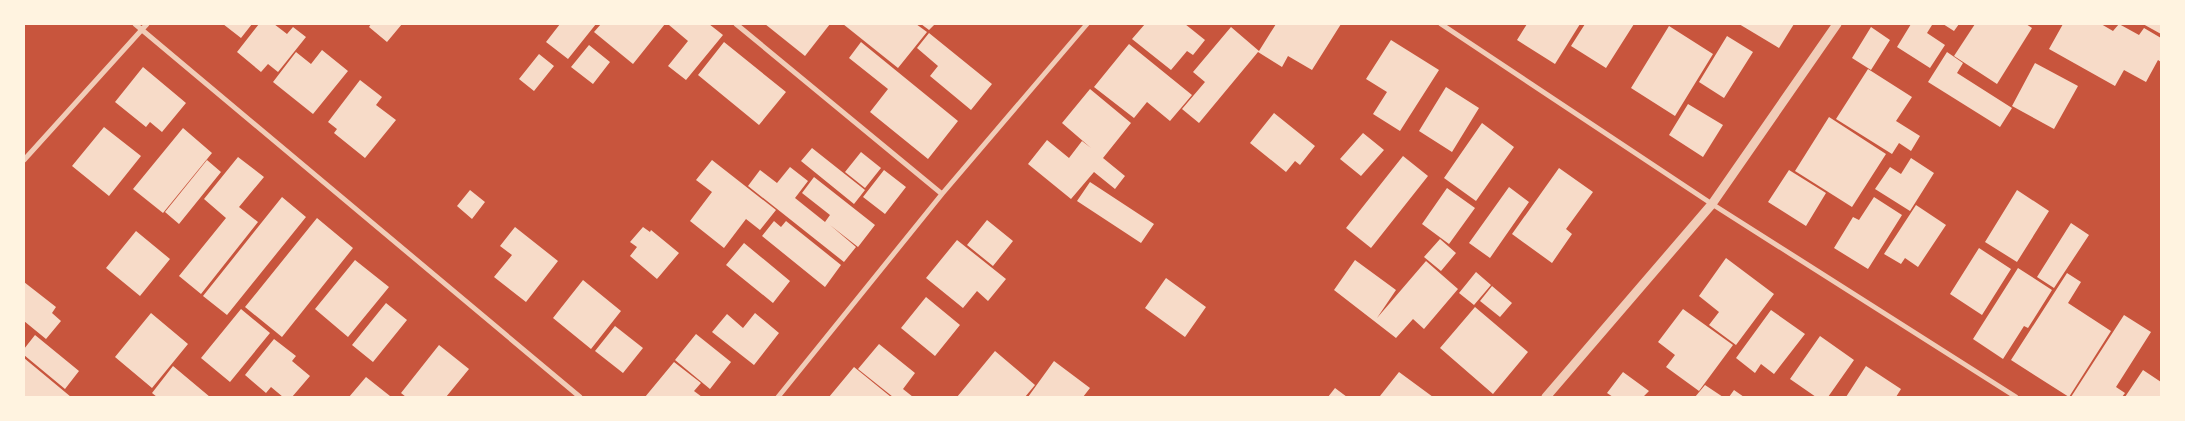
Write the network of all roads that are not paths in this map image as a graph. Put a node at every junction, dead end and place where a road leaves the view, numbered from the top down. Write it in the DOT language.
graph roads {
  1 [pos="135,24"];
  2 [pos="147,24"];
  3 [pos="736,24"];
  4 [pos="1087,24"];
  5 [pos="1441,24"];
  6 [pos="1837,24"];
  7 [pos="142,30"];
  8 [pos="24,160"];
  9 [pos="942,194"];
  10 [pos="1712,204"];
  11 [pos="580,397"];
  12 [pos="778,397"];
  13 [pos="1546,397"];
  14 [pos="2016,397"];
  1 -- 7 [label="street"];
  2 -- 7 [label="street"];
  3 -- 9 [label="street"];
  4 -- 9 [label="street"];
  5 -- 10 [label="street"];
  6 -- 10 [label="street"];
  7 -- 8 [label="street"];
  7 -- 11 [label="street"];
  9 -- 12 [label="street"];
  10 -- 13 [label="street"];
  10 -- 14 [label="street"];
}
